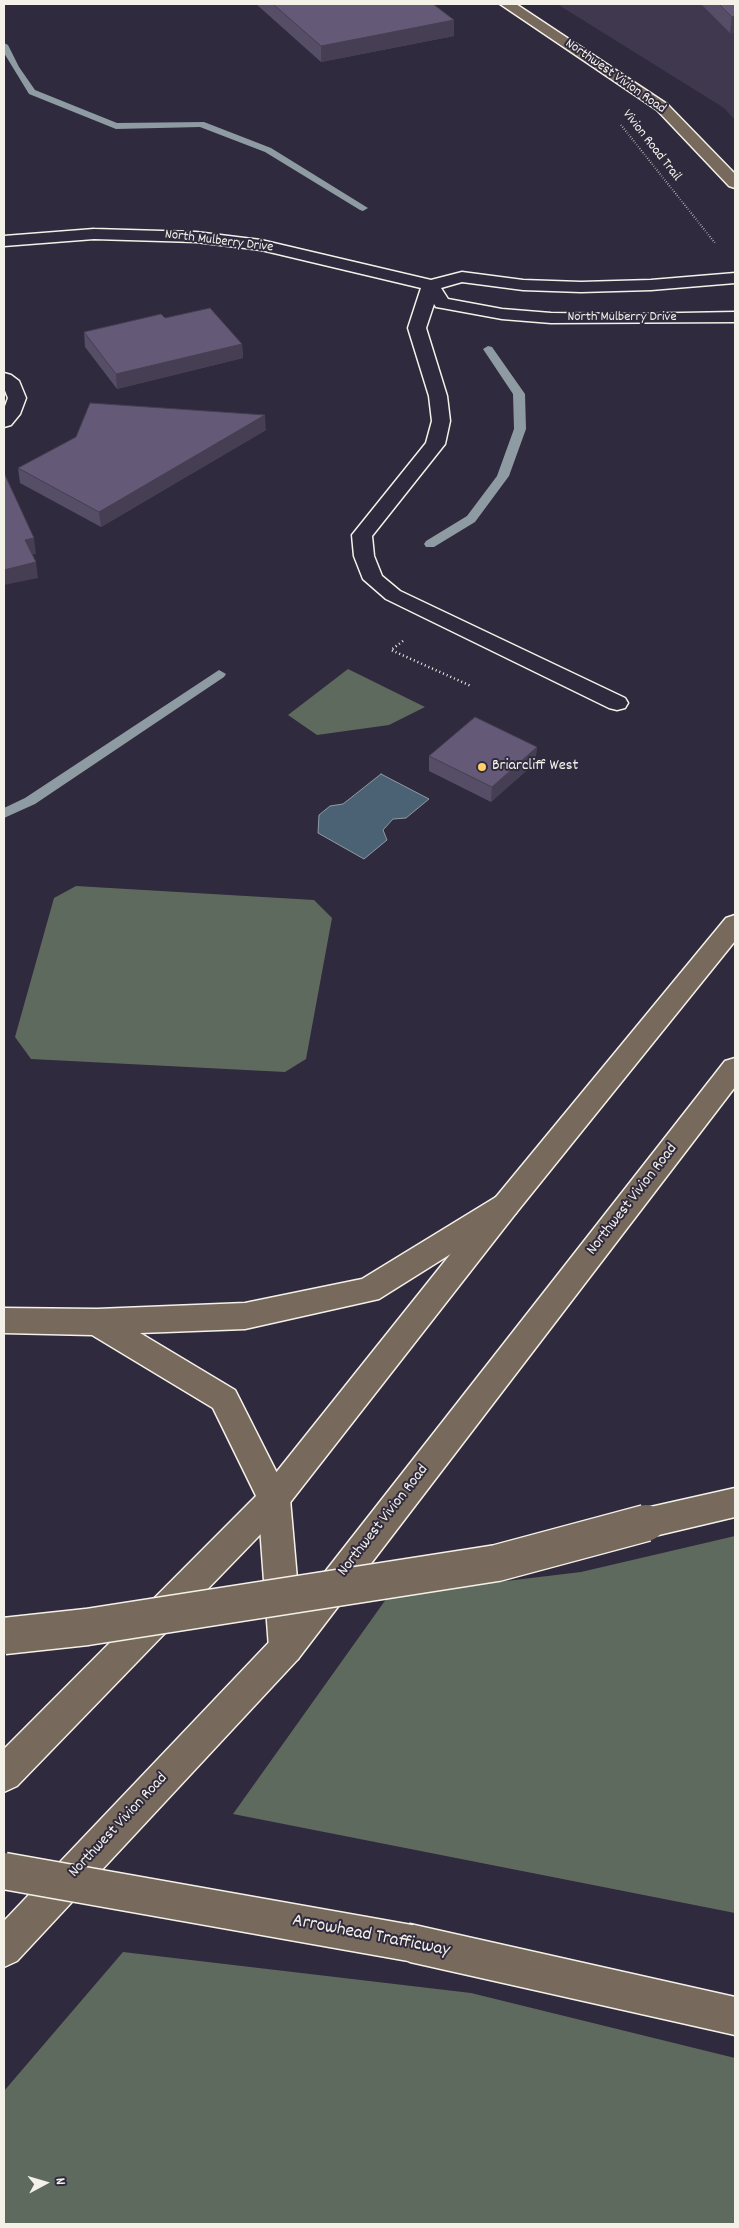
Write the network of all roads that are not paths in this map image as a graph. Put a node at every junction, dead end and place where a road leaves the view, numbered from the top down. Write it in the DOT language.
graph roads {
  1 [pos="507,4"];
  2 [pos="735,183"];
  3 [pos="4,241"];
  4 [pos="734,278"];
  5 [pos="431,285"];
  6 [pos="735,317"];
  7 [pos="4,379"];
  8 [pos="4,421"];
  9 [pos="617,703"];
  10 [pos="735,924"];
  11 [pos="735,1068"];
  12 [pos="506,1205"];
  13 [pos="4,1321"];
  14 [pos="98,1322"];
  15 [pos="274,1499"];
  16 [pos="735,1502"];
  17 [pos="4,1636"];
  18 [pos="286,1648"];
  19 [pos="4,1774"];
  20 [pos="4,1871"];
  21 [pos="4,1948"];
  22 [pos="735,2016"];
  1 -- 2 [label="main road, Northwest Vivion Road"];
  3 -- 5 [label="street, North Mulberry Drive"];
  4 -- 5 [label="street, North Mulberry Drive"];
  5 -- 6 [label="street, North Mulberry Drive"];
  5 -- 9 [label="street"];
  7 -- 8 [label="street"];
  10 -- 12 [label="main road"];
  11 -- 18 [label="main road, Northwest Vivion Road"];
  12 -- 14 [label="main road"];
  12 -- 15 [label="main road"];
  13 -- 14 [label="main road"];
  14 -- 15 [label="main road"];
  15 -- 18 [label="main road"];
  15 -- 19 [label="main road"];
  16 -- 17 [label="main road, bridge"];
  18 -- 21 [label="main road, Northwest Vivion Road"];
  20 -- 22 [label="main road, Arrowhead Trafficway, bridge"];
}
